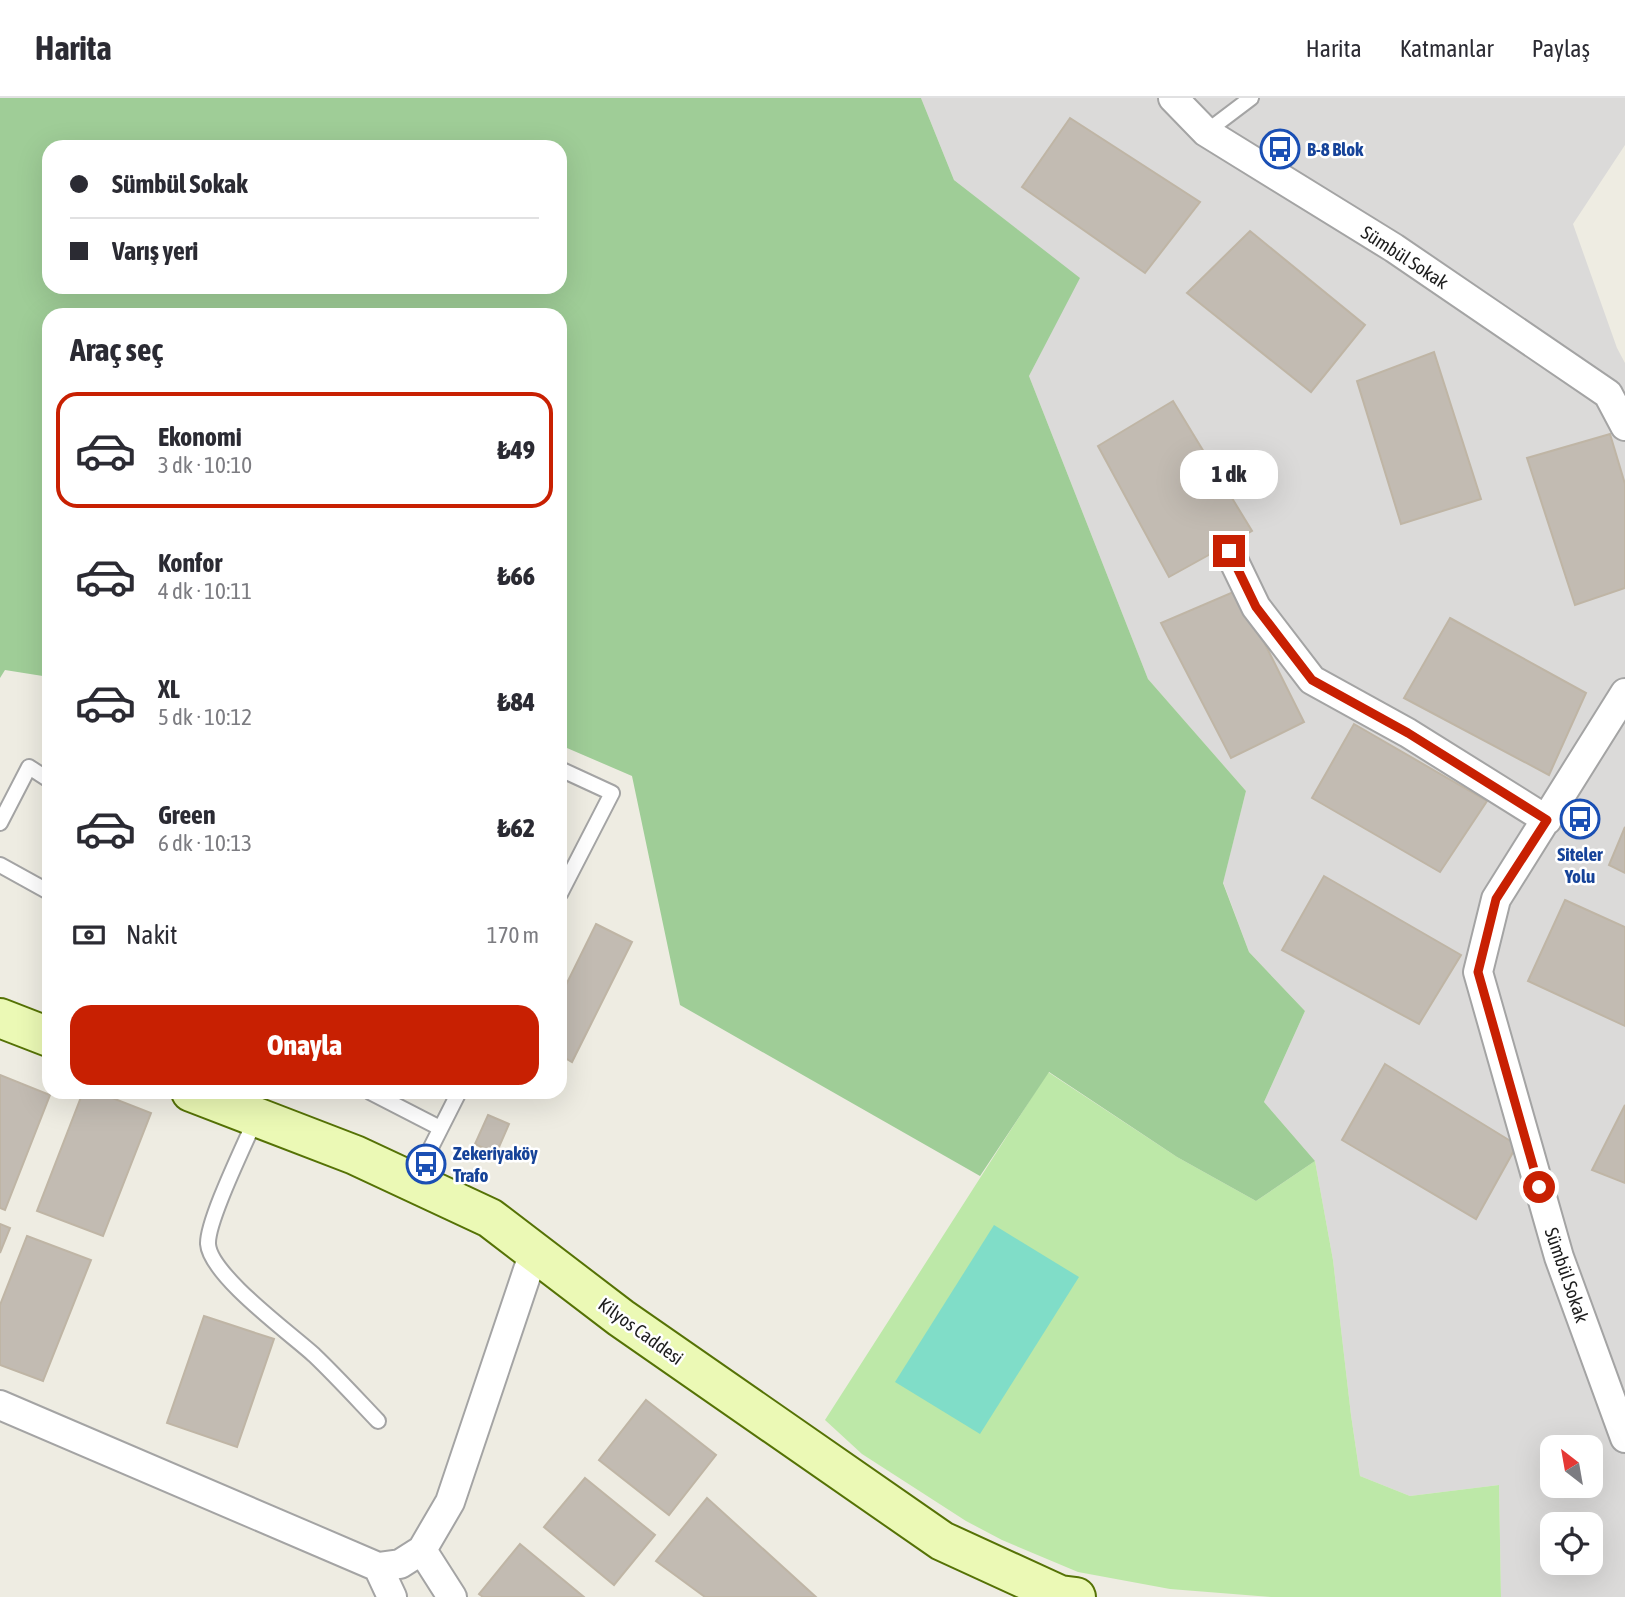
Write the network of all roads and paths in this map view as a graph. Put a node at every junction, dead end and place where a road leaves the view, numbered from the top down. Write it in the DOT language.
graph roads {
  1 [pos="1173,98"];
  2 [pos="1251,98"];
  3 [pos="1206,132"];
  4 [pos="1625,426"];
  5 [pos="1229,551"];
  6 [pos="1625,693"];
  7 [pos="567,772"];
  8 [pos="42,775"];
  9 [pos="1547,820"];
  10 [pos="0,823"];
  11 [pos="0,865"];
  12 [pos="567,880"];
  13 [pos="42,888"];
  14 [pos="0,1018"];
  15 [pos="42,1034"];
  16 [pos="209,1099"];
  17 [pos="384,1099"];
  18 [pos="455,1099"];
  19 [pos="256,1117"];
  20 [pos="440,1128"];
  21 [pos="413,1182"];
  22 [pos="534,1252"];
  23 [pos="0,1405"];
  24 [pos="378,1421"];
  25 [pos="1625,1438"];
  26 [pos="422,1550"];
  27 [pos="378,1567"];
  28 [pos="392,1597"];
  29 [pos="452,1597"];
  30 [pos="1076,1597"];
  1 -- 3 [label="street, Sümbül Sokak"];
  2 -- 3 [label="lane"];
  3 -- 4 [label="street, Sümbül Sokak"];
  5 -- 9 [label="street"];
  6 -- 9 [label="street, Sümbül Sokak"];
  7 -- 12 [label="lane"];
  8 -- 10 [label="lane"];
  9 -- 25 [label="street, Sümbül Sokak"];
  11 -- 13 [label="lane"];
  14 -- 15 [label="street"];
  16 -- 19 [label="street, Kilyos Caddesi"];
  17 -- 20 [label="lane"];
  18 -- 20 [label="lane"];
  19 -- 21 [label="street, Kilyos Caddesi"];
  19 -- 24 [label="lane"];
  20 -- 21 [label="lane"];
  21 -- 22 [label="street, Kilyos Caddesi"];
  22 -- 26 [label="street"];
  22 -- 30 [label="street, Kilyos Caddesi"];
  23 -- 27 [label="street"];
  26 -- 27 [label="street"];
  26 -- 29 [label="street"];
  27 -- 28 [label="street"];
}
